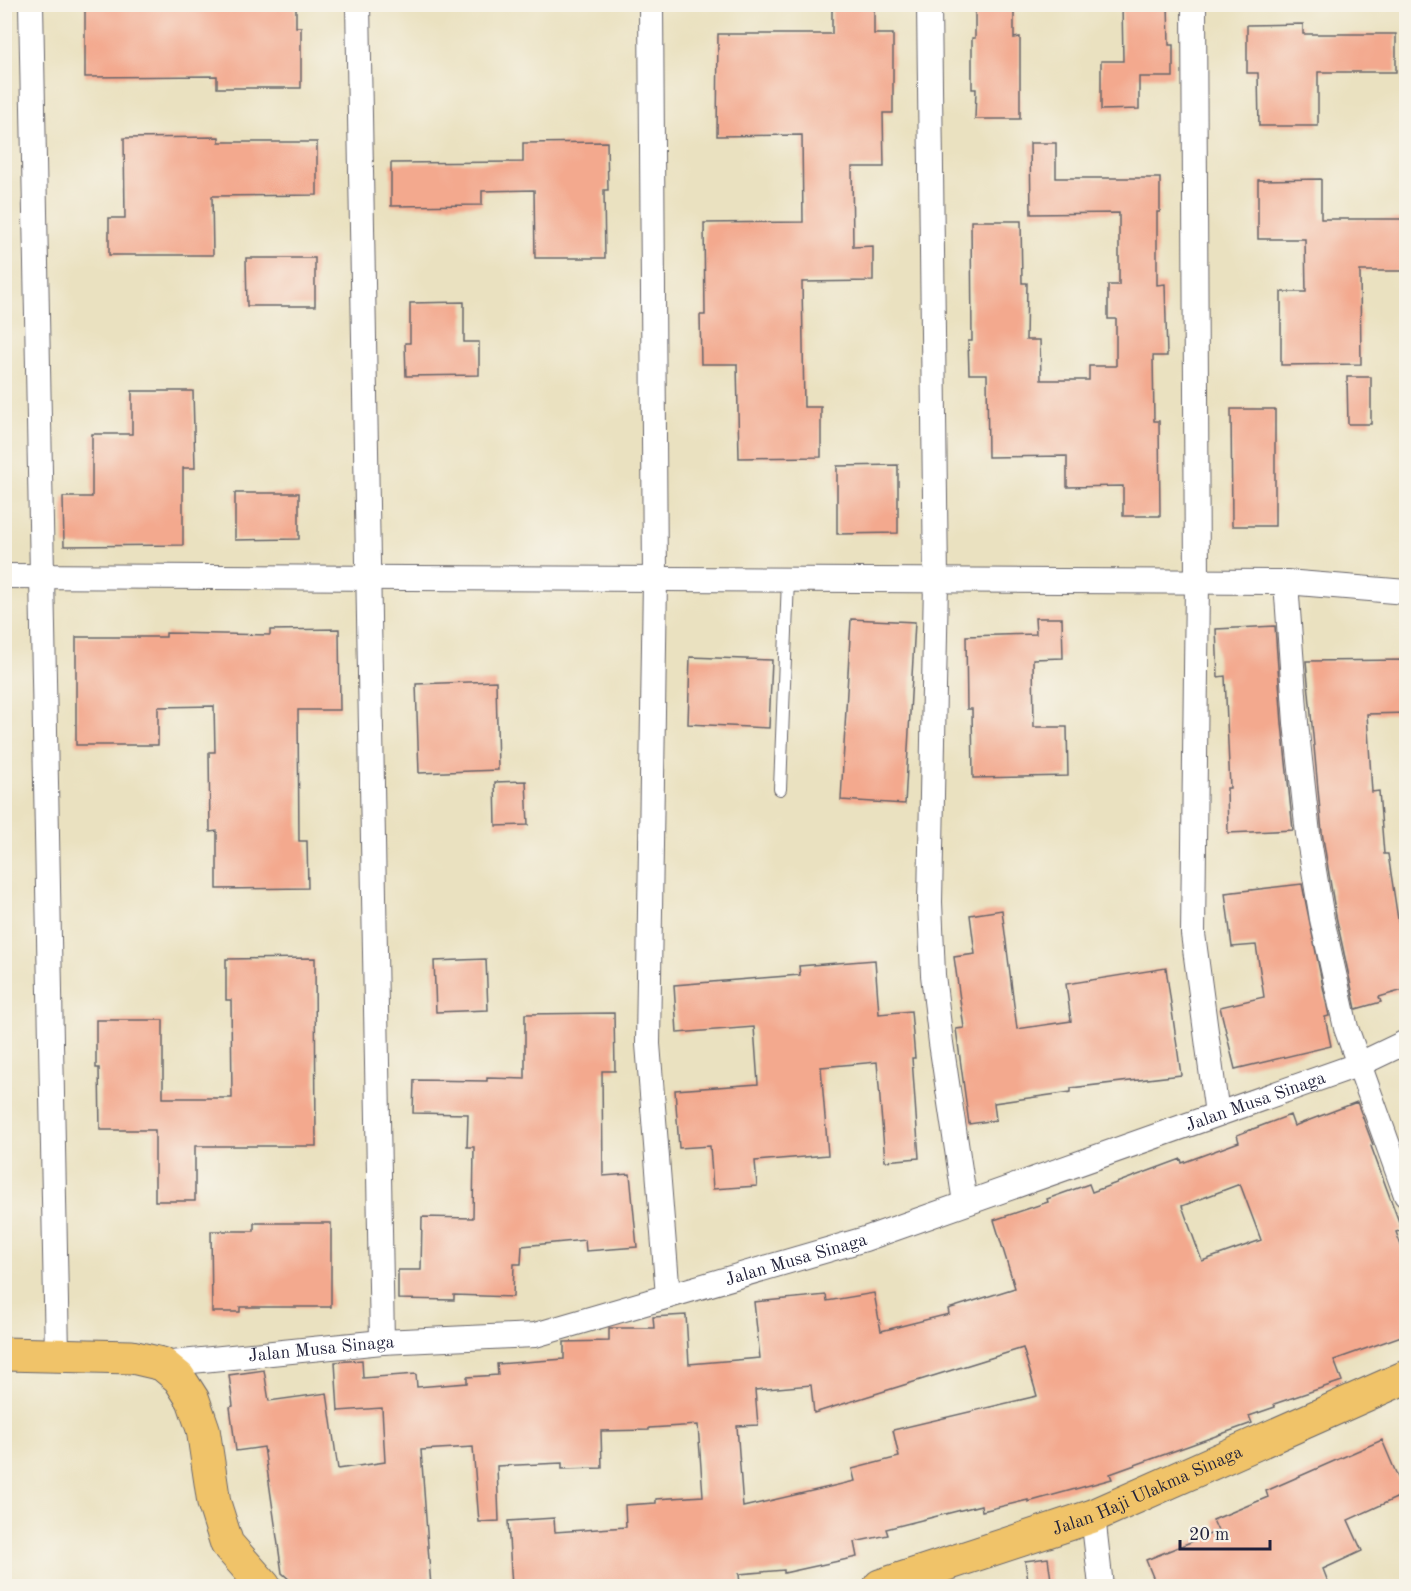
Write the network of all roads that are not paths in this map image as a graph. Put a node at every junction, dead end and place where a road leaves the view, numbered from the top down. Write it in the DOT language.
graph roads {
  1 [pos="31,4"];
  2 [pos="358,4"];
  3 [pos="651,4"];
  4 [pos="929,4"];
  5 [pos="1194,4"];
  6 [pos="4,576"];
  7 [pos="42,576"];
  8 [pos="368,578"];
  9 [pos="655,579"];
  10 [pos="788,579"];
  11 [pos="936,580"];
  12 [pos="1197,582"];
  13 [pos="1286,582"];
  14 [pos="1407,592"];
  15 [pos="780,789"];
  16 [pos="1407,1042"];
  17 [pos="1360,1064"];
  18 [pos="1217,1114"];
  19 [pos="1407,1195"];
  20 [pos="965,1203"];
  21 [pos="668,1296"];
  22 [pos="382,1342"];
  23 [pos="4,1354"];
  24 [pos="57,1354"];
  25 [pos="162,1364"];
  26 [pos="1407,1377"];
  27 [pos="1093,1516"];
  28 [pos="264,1587"];
  29 [pos="880,1587"];
  30 [pos="1101,1587"];
  1 -- 7 [label="street"];
  2 -- 8 [label="street"];
  3 -- 9 [label="street"];
  4 -- 11 [label="street"];
  5 -- 12 [label="street"];
  6 -- 7 [label="street"];
  7 -- 8 [label="street"];
  7 -- 24 [label="street"];
  8 -- 9 [label="street"];
  8 -- 22 [label="street"];
  9 -- 10 [label="street"];
  9 -- 21 [label="street"];
  10 -- 11 [label="street"];
  10 -- 15 [label="lane"];
  11 -- 12 [label="street"];
  11 -- 20 [label="street"];
  12 -- 13 [label="street"];
  12 -- 18 [label="street"];
  13 -- 14 [label="street"];
  13 -- 17 [label="street"];
  16 -- 17 [label="street, Jalan Musa Sinaga"];
  17 -- 18 [label="street, Jalan Musa Sinaga"];
  17 -- 19 [label="street"];
  18 -- 20 [label="street, Jalan Musa Sinaga"];
  20 -- 21 [label="street, Jalan Musa Sinaga"];
  21 -- 22 [label="street, Jalan Musa Sinaga"];
  22 -- 25 [label="street, Jalan Musa Sinaga"];
  23 -- 24 [label="main road"];
  24 -- 25 [label="main road"];
  25 -- 28 [label="main road"];
  26 -- 27 [label="main road, Jalan Haji Ulakma Sinaga"];
  27 -- 29 [label="main road, Jalan Haji Ulakma Sinaga"];
  27 -- 30 [label="street"];
}
